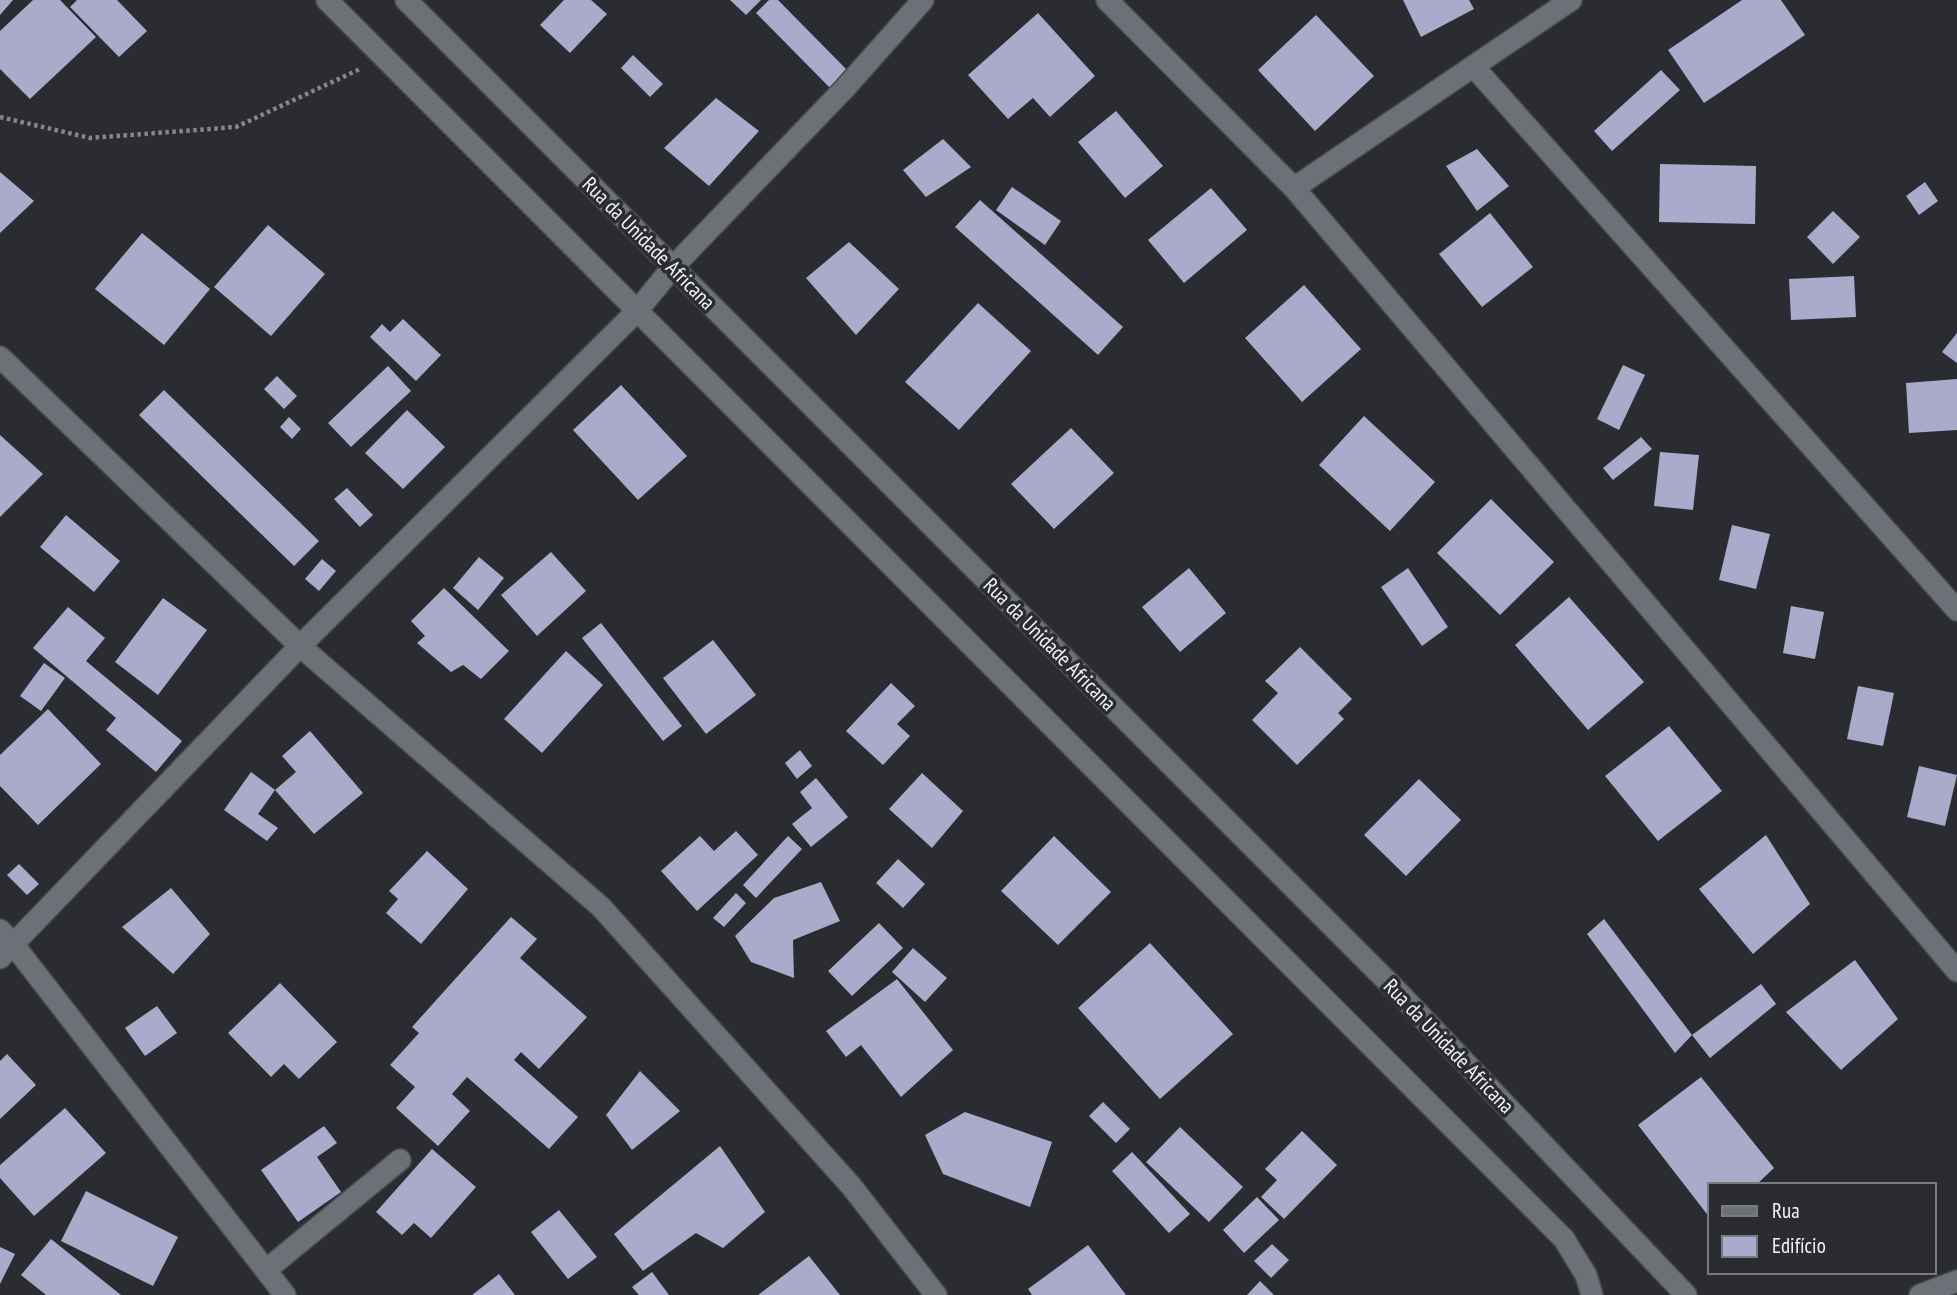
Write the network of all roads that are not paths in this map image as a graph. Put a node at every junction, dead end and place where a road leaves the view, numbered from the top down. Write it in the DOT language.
graph roads {
  1 [pos="327,0"];
  2 [pos="405,0"];
  3 [pos="923,0"];
  4 [pos="1107,0"];
  5 [pos="1571,0"];
  6 [pos="1474,67"];
  7 [pos="1294,188"];
  8 [pos="673,267"];
  9 [pos="637,311"];
  10 [pos="0,357"];
  11 [pos="1957,610"];
  12 [pos="300,646"];
  13 [pos="4,944"];
  14 [pos="1957,971"];
  15 [pos="400,1160"];
  16 [pos="266,1270"];
  17 [pos="1957,1281"];
  18 [pos="285,1295"];
  19 [pos="936,1295"];
  20 [pos="1592,1295"];
  21 [pos="1686,1295"];
  22 [pos="1920,1295"];
  1 -- 9 [label="street"];
  2 -- 8 [label="street, Rua da Unidade Africana"];
  3 -- 8 [label="street"];
  4 -- 7 [label="street"];
  5 -- 6 [label="street"];
  6 -- 7 [label="street"];
  6 -- 11 [label="street"];
  7 -- 14 [label="street"];
  8 -- 9 [label="street"];
  8 -- 21 [label="street, Rua da Unidade Africana"];
  9 -- 12 [label="street"];
  9 -- 20 [label="street"];
  10 -- 12 [label="street"];
  12 -- 13 [label="street"];
  12 -- 19 [label="street"];
  13 -- 16 [label="street"];
  15 -- 16 [label="street"];
  16 -- 18 [label="street"];
  17 -- 22 [label="street"];
}
